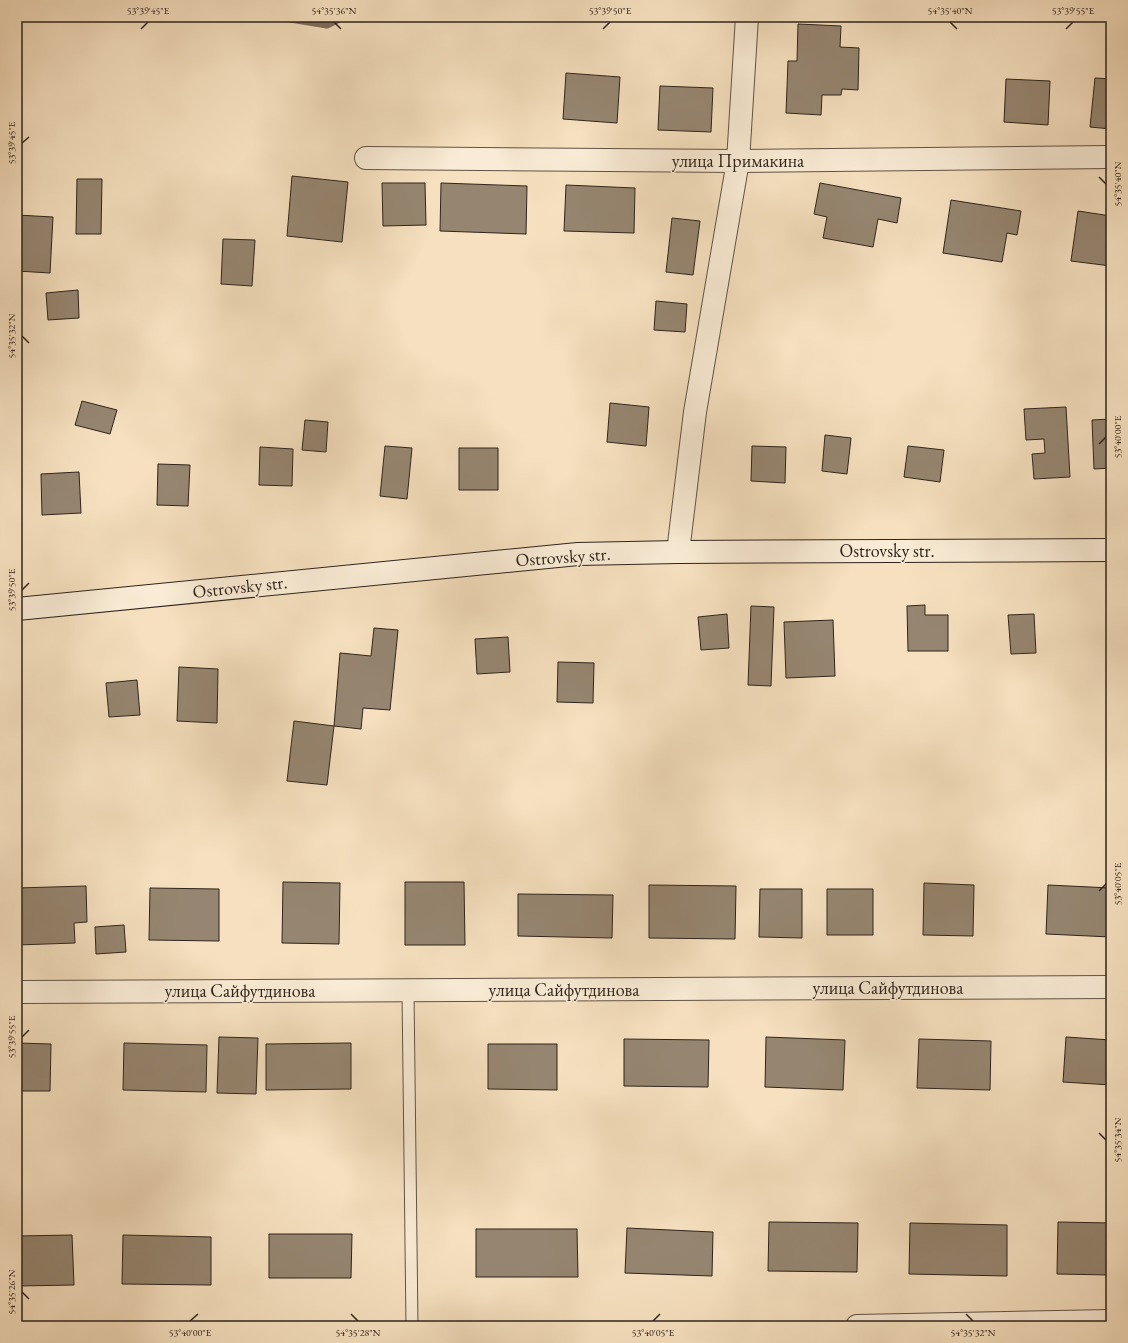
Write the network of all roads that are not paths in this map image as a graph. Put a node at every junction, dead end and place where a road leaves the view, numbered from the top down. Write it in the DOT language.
graph roads {
  1 [pos="747,17"];
  2 [pos="1111,157"];
  3 [pos="366,158"];
  4 [pos="738,161"];
  5 [pos="1111,550"];
  6 [pos="678,552"];
  7 [pos="17,609"];
  8 [pos="1111,987"];
  9 [pos="408,991"];
  10 [pos="17,992"];
  11 [pos="1111,1321"];
  12 [pos="412,1326"];
  13 [pos="857,1326"];
  1 -- 4 [label="street"];
  2 -- 4 [label="street, улица Примакина"];
  3 -- 4 [label="street, улица Примакина"];
  4 -- 6 [label="street"];
  5 -- 6 [label="street, Ostrovsky str."];
  6 -- 7 [label="street, Ostrovsky str."];
  8 -- 9 [label="street, улица Сайфутдинова"];
  9 -- 10 [label="street, улица Сайфутдинова"];
  9 -- 12 [label="lane"];
  11 -- 13 [label="street"];
}
